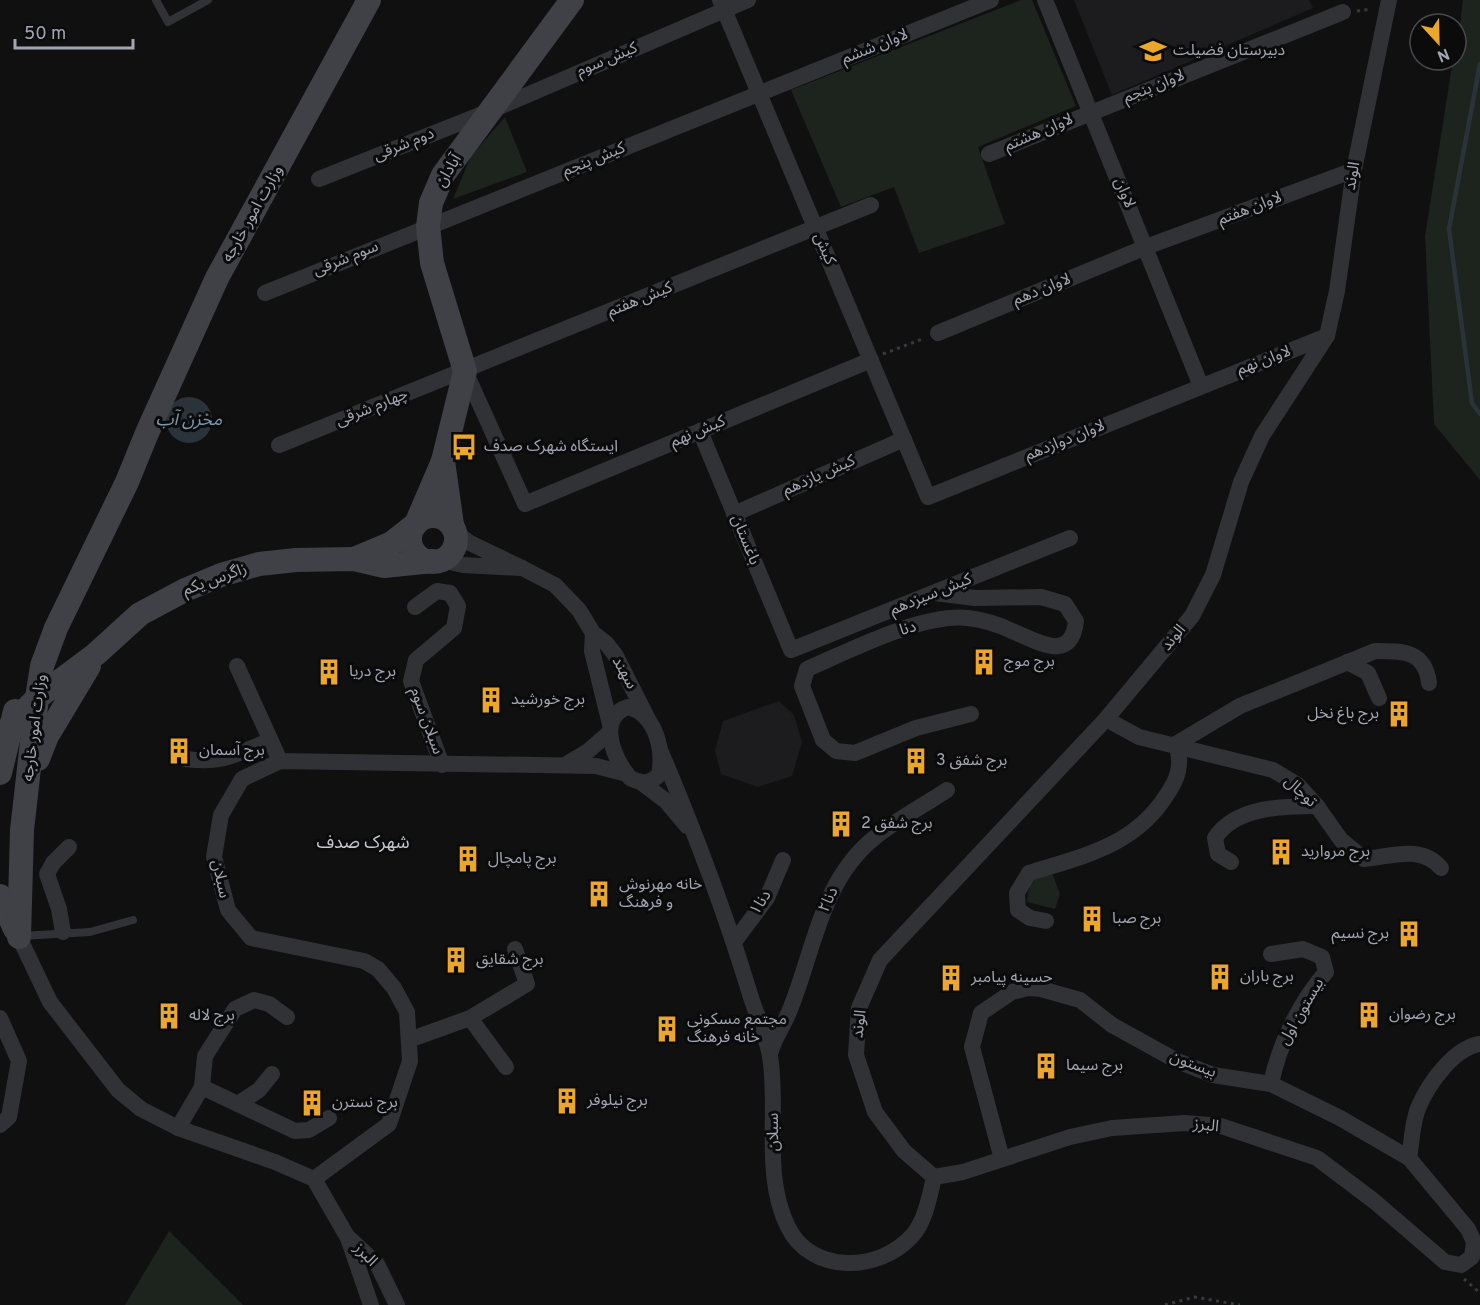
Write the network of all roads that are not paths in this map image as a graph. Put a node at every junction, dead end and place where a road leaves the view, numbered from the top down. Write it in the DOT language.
graph roads {
  1 [pos="156,0"];
  2 [pos="208,0"];
  3 [pos="369,0"];
  4 [pos="572,0"];
  5 [pos="748,0"];
  6 [pos="991,0"];
  7 [pos="1045,0"];
  8 [pos="1388,4"];
  9 [pos="722,5"];
  10 [pos="1343,12"];
  11 [pos="759,94"];
  12 [pos="490,111"];
  13 [pos="1090,112"];
  14 [pos="989,154"];
  15 [pos="1354,170"];
  16 [pos="319,179"];
  17 [pos="871,205"];
  18 [pos="428,226"];
  19 [pos="816,229"];
  20 [pos="1146,247"];
  21 [pos="265,293"];
  22 [pos="938,333"];
  23 [pos="1327,336"];
  24 [pos="871,360"];
  25 [pos="465,371"];
  26 [pos="1201,386"];
  27 [pos="700,431"];
  28 [pos="147,433"];
  29 [pos="904,439"];
  30 [pos="279,445"];
  31 [pos="443,461"];
  32 [pos="928,497"];
  33 [pos="525,504"];
  34 [pos="734,514"];
  35 [pos="416,524"];
  36 [pos="454,529"];
  37 [pos="1070,538"];
  38 [pos="354,559"];
  39 [pos="437,561"];
  40 [pos="522,568"];
  41 [pos="935,593"];
  42 [pos="416,607"];
  43 [pos="56,628"];
  44 [pos="593,633"];
  45 [pos="791,650"];
  46 [pos="96,654"];
  47 [pos="1347,662"];
  48 [pos="237,666"];
  49 [pos="1429,683"];
  50 [pos="37,698"];
  51 [pos="1379,698"];
  52 [pos="972,714"];
  53 [pos="648,719"];
  54 [pos="1106,719"];
  55 [pos="11,725"];
  56 [pos="610,728"];
  57 [pos="269,741"];
  58 [pos="1176,744"];
  59 [pos="661,752"];
  60 [pos="186,759"];
  61 [pos="280,761"];
  62 [pos="442,765"];
  63 [pos="561,767"];
  64 [pos="0,773"];
  65 [pos="627,774"];
  66 [pos="29,780"];
  67 [pos="642,783"];
  68 [pos="946,790"];
  69 [pos="1317,806"];
  70 [pos="11,834"];
  71 [pos="698,838"];
  72 [pos="69,847"];
  73 [pos="783,860"];
  74 [pos="1231,862"];
  75 [pos="1441,868"];
  76 [pos="0,896"];
  77 [pos="133,920"];
  78 [pos="1046,921"];
  79 [pos="63,932"];
  80 [pos="19,937"];
  81 [pos="734,942"];
  82 [pos="515,949"];
  83 [pos="1271,954"];
  84 [pos="287,1017"];
  85 [pos="0,1018"];
  86 [pos="470,1018"];
  87 [pos="409,1040"];
  88 [pos="1480,1044"];
  89 [pos="770,1054"];
  90 [pos="506,1067"];
  91 [pos="272,1074"];
  92 [pos="1271,1083"];
  93 [pos="202,1086"];
  94 [pos="238,1104"];
  95 [pos="328,1118"];
  96 [pos="0,1125"];
  97 [pos="178,1128"];
  98 [pos="1409,1158"];
  99 [pos="1002,1159"];
  100 [pos="934,1177"];
  101 [pos="315,1179"];
  102 [pos="1474,1226"];
  103 [pos="348,1238"];
  104 [pos="1445,1262"];
  105 [pos="370,1305"];
  106 [pos="397,1305"];
  1 -- 2 [label="lane"];
  3 -- 28 [label="main road, وزارت امور خارجه"];
  4 -- 12 [label="main road, آبادان"];
  5 -- 9 [label="street, کیش سوم"];
  6 -- 11 [label="street, لاوان ششم"];
  7 -- 13 [label="street, لاوان"];
  8 -- 15 [label="street, الوند"];
  9 -- 11 [label="street, کیش"];
  9 -- 12 [label="street, کیش سوم"];
  10 -- 13 [label="street, لاوان پنجم"];
  11 -- 18 [label="street, کیش پنجم"];
  11 -- 19 [label="street, کیش"];
  12 -- 16 [label="street, دوم شرقی"];
  12 -- 18 [label="main road, آبادان"];
  13 -- 14 [label="street, لاوان هشتم"];
  13 -- 20 [label="street, لاوان"];
  15 -- 20 [label="street, لاوان هفتم"];
  15 -- 23 [label="street, الوند"];
  17 -- 19 [label="street, کیش هفتم"];
  18 -- 21 [label="street, سوم شرقی"];
  18 -- 25 [label="main road, آبادان"];
  19 -- 24 [label="street, کیش"];
  19 -- 25 [label="street, کیش هفتم"];
  20 -- 22 [label="street, لاوان دهم"];
  20 -- 26 [label="street, لاوان"];
  23 -- 26 [label="street, لاوان نهم"];
  23 -- 54 [label="street, الوند"];
  24 -- 27 [label="street, کیش نهم"];
  24 -- 29 [label="street, کیش"];
  25 -- 30 [label="street, چهارم شرقی"];
  25 -- 31 [label="main road"];
  25 -- 33 [label="street, آبادان"];
  26 -- 32 [label="street, لاوان دوازدهم"];
  27 -- 33 [label="street, کیش نهم"];
  27 -- 34 [label="street, باغستان"];
  28 -- 43 [label="main road, وزارت امور خارجه"];
  28 -- 55 [label="main road, وزارت امور خارجه"];
  29 -- 32 [label="street, کیش"];
  29 -- 34 [label="street, کیش یازدهم"];
  31 -- 35 [label="main road"];
  31 -- 36 [label="main road"];
  34 -- 45 [label="street, باغستان"];
  35 -- 36 [label="main road"];
  35 -- 38 [label="main road, زاگرس یکم"];
  35 -- 39 [label="main road"];
  36 -- 39 [label="main road"];
  36 -- 40 [label="street, سهند"];
  37 -- 41 [label="street, کیش سیزدهم"];
  38 -- 39 [label="main road, زاگرس یکم"];
  38 -- 46 [label="main road, زاگرس یکم"];
  39 -- 40 [label="street, سهند"];
  40 -- 44 [label="street, سهند"];
  41 -- 45 [label="street, کیش سیزدهم"];
  41 -- 52 [label="street, دنا"];
  42 -- 62 [label="street, سبلان سوم"];
  43 -- 46 [label="main road"];
  43 -- 50 [label="main road, وزارت امور خارجه"];
  44 -- 53 [label="street, سهند"];
  44 -- 56 [label="street, سهند"];
  46 -- 50 [label="main road"];
  46 -- 66 [label="main road"];
  47 -- 49 [label="street"];
  47 -- 51 [label="street"];
  47 -- 58 [label="street"];
  48 -- 57 [label="street"];
  50 -- 55 [label="main road"];
  50 -- 66 [label="main road, وزارت امور خارجه"];
  53 -- 56 [label="street"];
  53 -- 59 [label="street, سهند"];
  54 -- 58 [label="street, توچال"];
  54 -- 100 [label="street, الوند"];
  55 -- 64 [label="main road, وزارت امور خارجه"];
  56 -- 63 [label="street"];
  56 -- 65 [label="street, سهند"];
  57 -- 60 [label="street"];
  57 -- 61 [label="street"];
  58 -- 69 [label="street, توچال"];
  58 -- 78 [label="street"];
  59 -- 67 [label="street"];
  59 -- 71 [label="street, سبلان"];
  61 -- 62 [label="street, سبلان"];
  61 -- 87 [label="street, سبلان"];
  62 -- 63 [label="street, سبلان"];
  63 -- 65 [label="street, سبلان"];
  65 -- 67 [label="street, سبلان"];
  66 -- 70 [label="main road, وزارت امور خارجه"];
  67 -- 71 [label="street, سبلان"];
  68 -- 89 [label="street, دنا۲"];
  69 -- 74 [label="street"];
  69 -- 75 [label="street, توچال"];
  70 -- 80 [label="main road, وزارت امور خارجه"];
  71 -- 81 [label="street, سبلان"];
  72 -- 79 [label="street"];
  73 -- 81 [label="street, دنا۱"];
  76 -- 80 [label="main road, وزارت امور خارجه"];
  77 -- 79 [label="lane"];
  79 -- 80 [label="lane"];
  80 -- 97 [label="street, وزارت امور خارجه"];
  81 -- 89 [label="street, سبلان"];
  82 -- 86 [label="street"];
  83 -- 92 [label="street, بیستون اول"];
  84 -- 93 [label="street"];
  85 -- 96 [label="street"];
  86 -- 87 [label="street"];
  86 -- 90 [label="street"];
  87 -- 101 [label="street, سبلان"];
  88 -- 98 [label="street"];
  89 -- 100 [label="street, سبلان"];
  91 -- 94 [label="street"];
  92 -- 98 [label="street, بیستون"];
  92 -- 99 [label="street, بیستون"];
  93 -- 94 [label="street"];
  93 -- 97 [label="street"];
  94 -- 95 [label="street"];
  97 -- 101 [label="street, وزارت امور خارجه"];
  98 -- 102 [label="street, بیستون"];
  99 -- 100 [label="street, البرز"];
  99 -- 104 [label="street, البرز"];
  101 -- 103 [label="street"];
  102 -- 104 [label="street, بیستون"];
  103 -- 105 [label="street"];
  103 -- 106 [label="street, البرز"];
}
